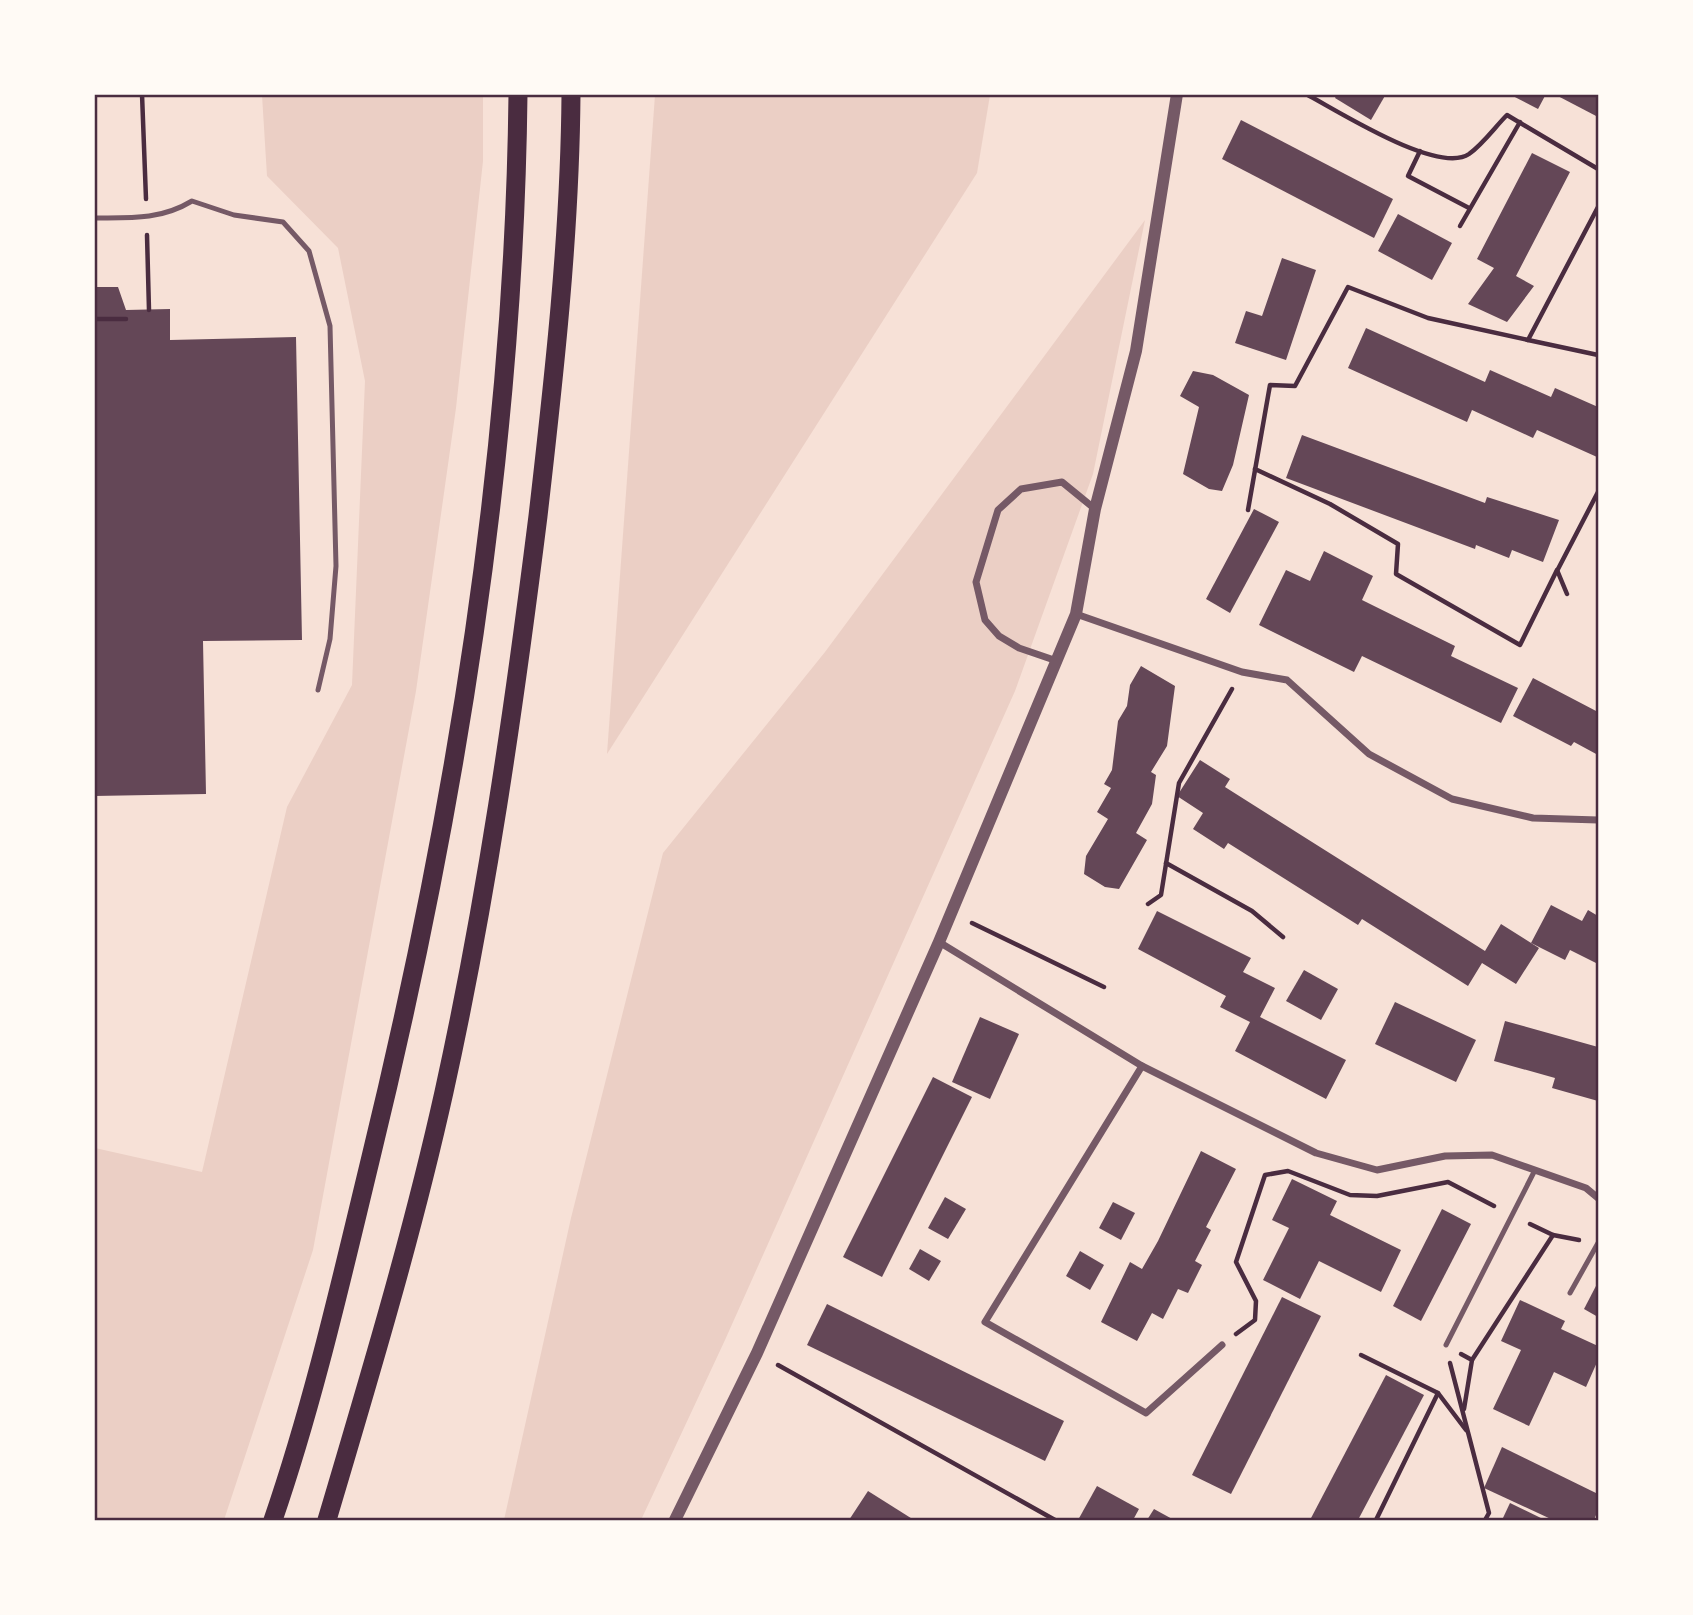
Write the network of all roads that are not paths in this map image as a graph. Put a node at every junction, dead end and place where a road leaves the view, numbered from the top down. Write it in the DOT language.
graph roads {
  1 [pos="518,94"];
  2 [pos="570,94"];
  3 [pos="1177,94"];
  4 [pos="94,218"];
  5 [pos="1095,509"];
  6 [pos="1076,614"];
  7 [pos="1058,662"];
  8 [pos="318,690"];
  9 [pos="1598,820"];
  10 [pos="939,942"];
  11 [pos="1142,1066"];
  12 [pos="1536,1168"];
  13 [pos="1598,1198"];
  14 [pos="1598,1243"];
  15 [pos="1570,1293"];
  16 [pos="1222,1345"];
  17 [pos="1446,1345"];
  18 [pos="273,1521"];
  19 [pos="327,1521"];
  20 [pos="676,1521"];
  1 -- 18 [label="highway"];
  2 -- 19 [label="highway"];
  3 -- 5 [label="street"];
  4 -- 8 [label="lane"];
  5 -- 6 [label="street"];
  5 -- 7 [label="street"];
  6 -- 7 [label="street"];
  6 -- 9 [label="street"];
  7 -- 10 [label="street"];
  10 -- 11 [label="street"];
  10 -- 20 [label="street"];
  11 -- 12 [label="street"];
  11 -- 16 [label="street"];
  12 -- 13 [label="street"];
  12 -- 17 [label="lane"];
  14 -- 15 [label="lane"];
}
